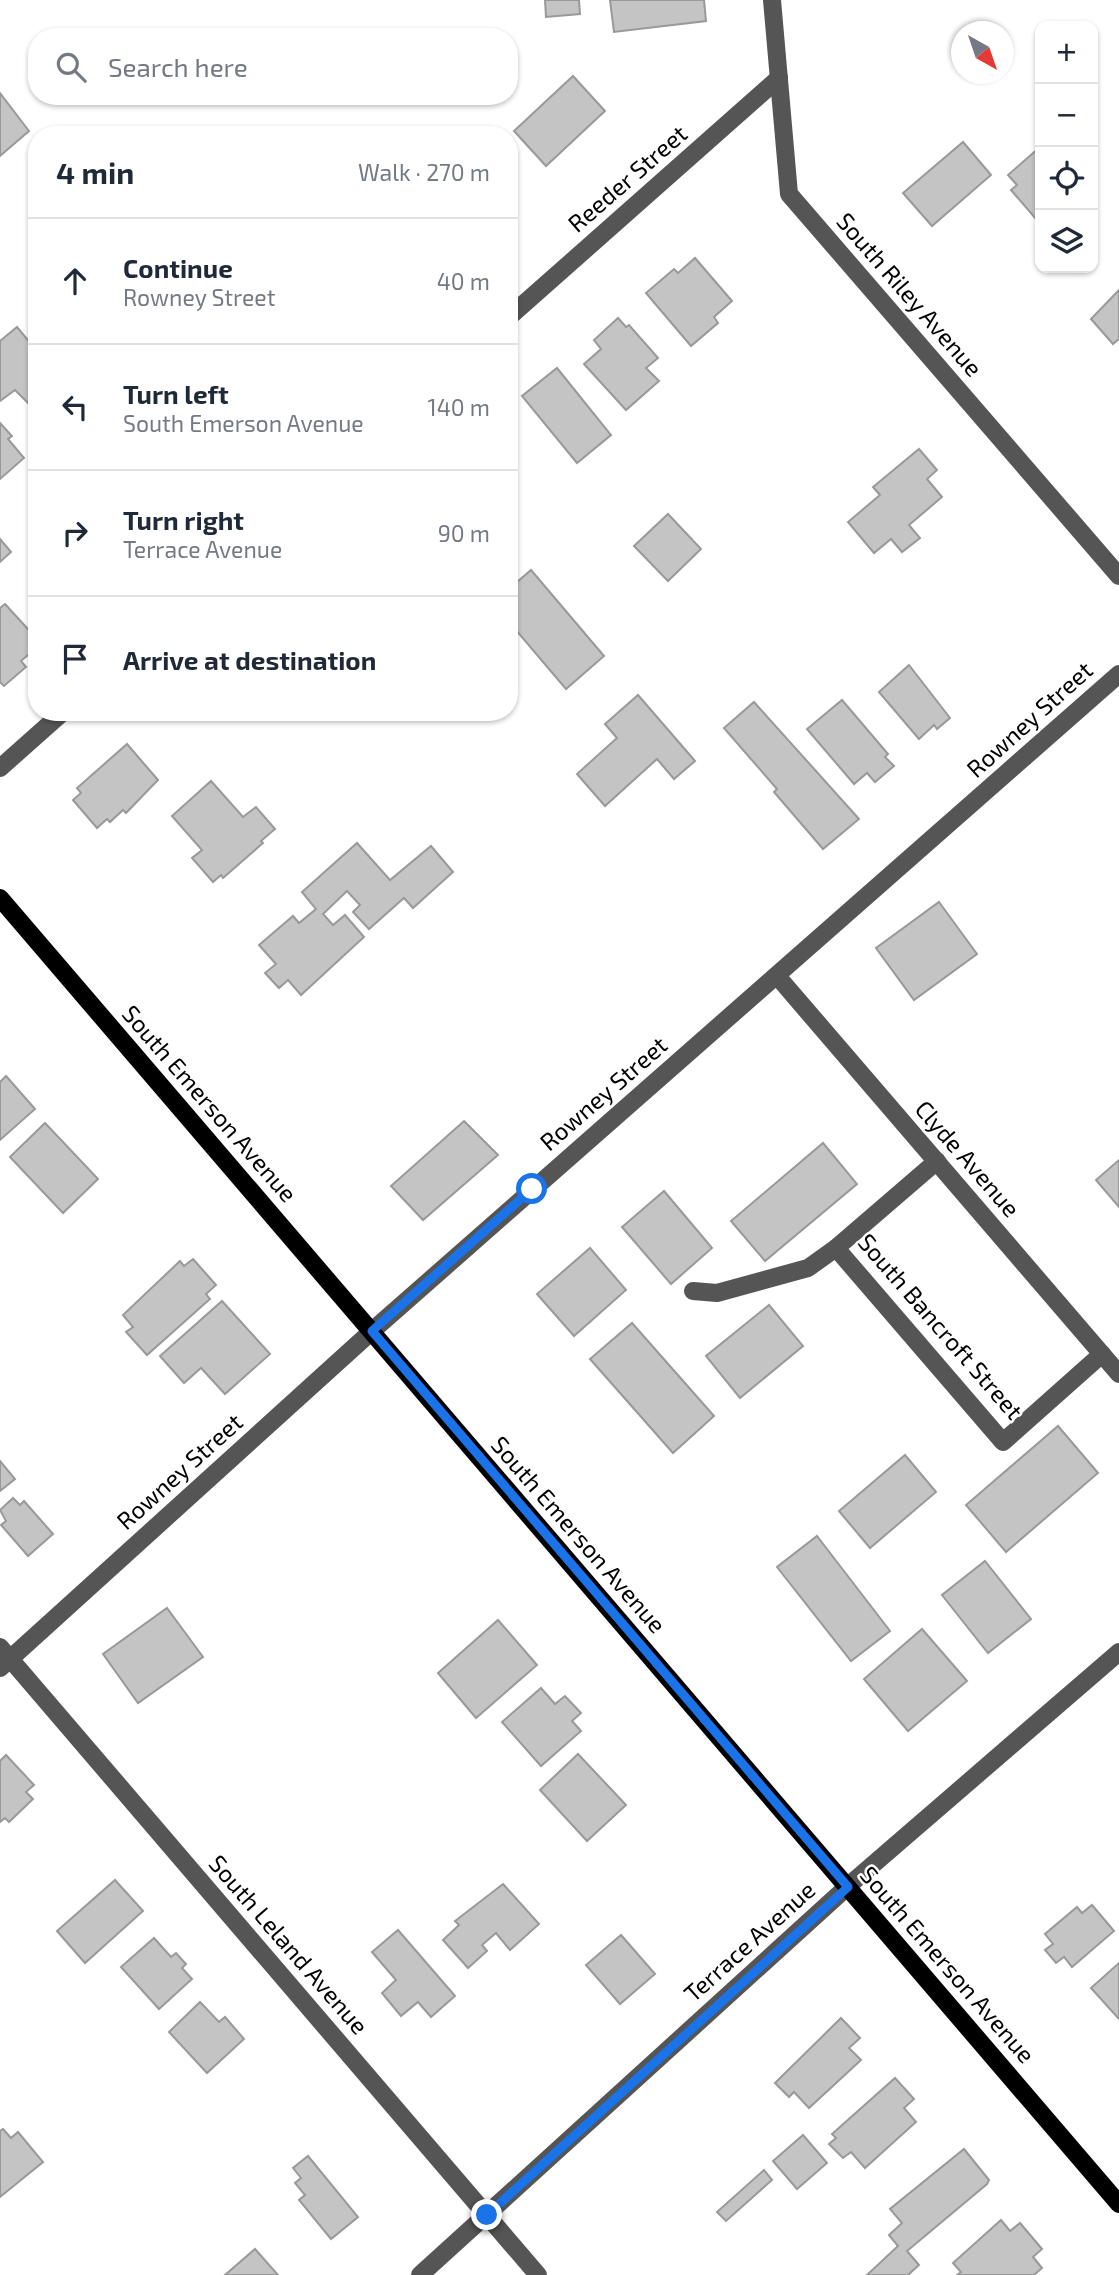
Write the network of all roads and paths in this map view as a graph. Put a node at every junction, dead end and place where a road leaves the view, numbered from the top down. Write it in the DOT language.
graph roads {
  1 [pos="772,0"];
  2 [pos="779,78"];
  3 [pos="518,309"];
  4 [pos="1119,576"];
  5 [pos="1119,674"];
  6 [pos="53,721"];
  7 [pos="0,768"];
  8 [pos="0,898"];
  9 [pos="778,977"];
  10 [pos="937,1161"];
  11 [pos="836,1248"];
  12 [pos="693,1291"];
  13 [pos="372,1331"];
  14 [pos="1102,1354"];
  15 [pos="1119,1374"];
  16 [pos="1119,1652"];
  17 [pos="3,1658"];
  18 [pos="848,1887"];
  19 [pos="1119,2204"];
  20 [pos="487,2215"];
  21 [pos="420,2275"];
  22 [pos="538,2275"];
  1 -- 2 [label="street, South Riley Avenue"];
  2 -- 3 [label="street, Reeder Street"];
  2 -- 4 [label="street, South Riley Avenue"];
  5 -- 9 [label="street, Rowney Street"];
  6 -- 7 [label="street"];
  8 -- 13 [label="main road, South Emerson Avenue"];
  9 -- 10 [label="street, Clyde Avenue"];
  9 -- 13 [label="street, Rowney Street"];
  10 -- 11 [label="street, South Bancroft Street"];
  10 -- 14 [label="street, Clyde Avenue"];
  11 -- 12 [label="street"];
  11 -- 14 [label="street, South Bancroft Street"];
  13 -- 17 [label="street, Rowney Street"];
  13 -- 18 [label="main road, South Emerson Avenue"];
  14 -- 15 [label="street, Clyde Avenue"];
  16 -- 18 [label="street, Terrace Avenue"];
  17 -- 20 [label="street, South Leland Avenue"];
  18 -- 19 [label="main road, South Emerson Avenue"];
  18 -- 20 [label="street, Terrace Avenue"];
  20 -- 21 [label="street, Terrace Avenue"];
  20 -- 22 [label="street, South Leland Avenue"];
}
